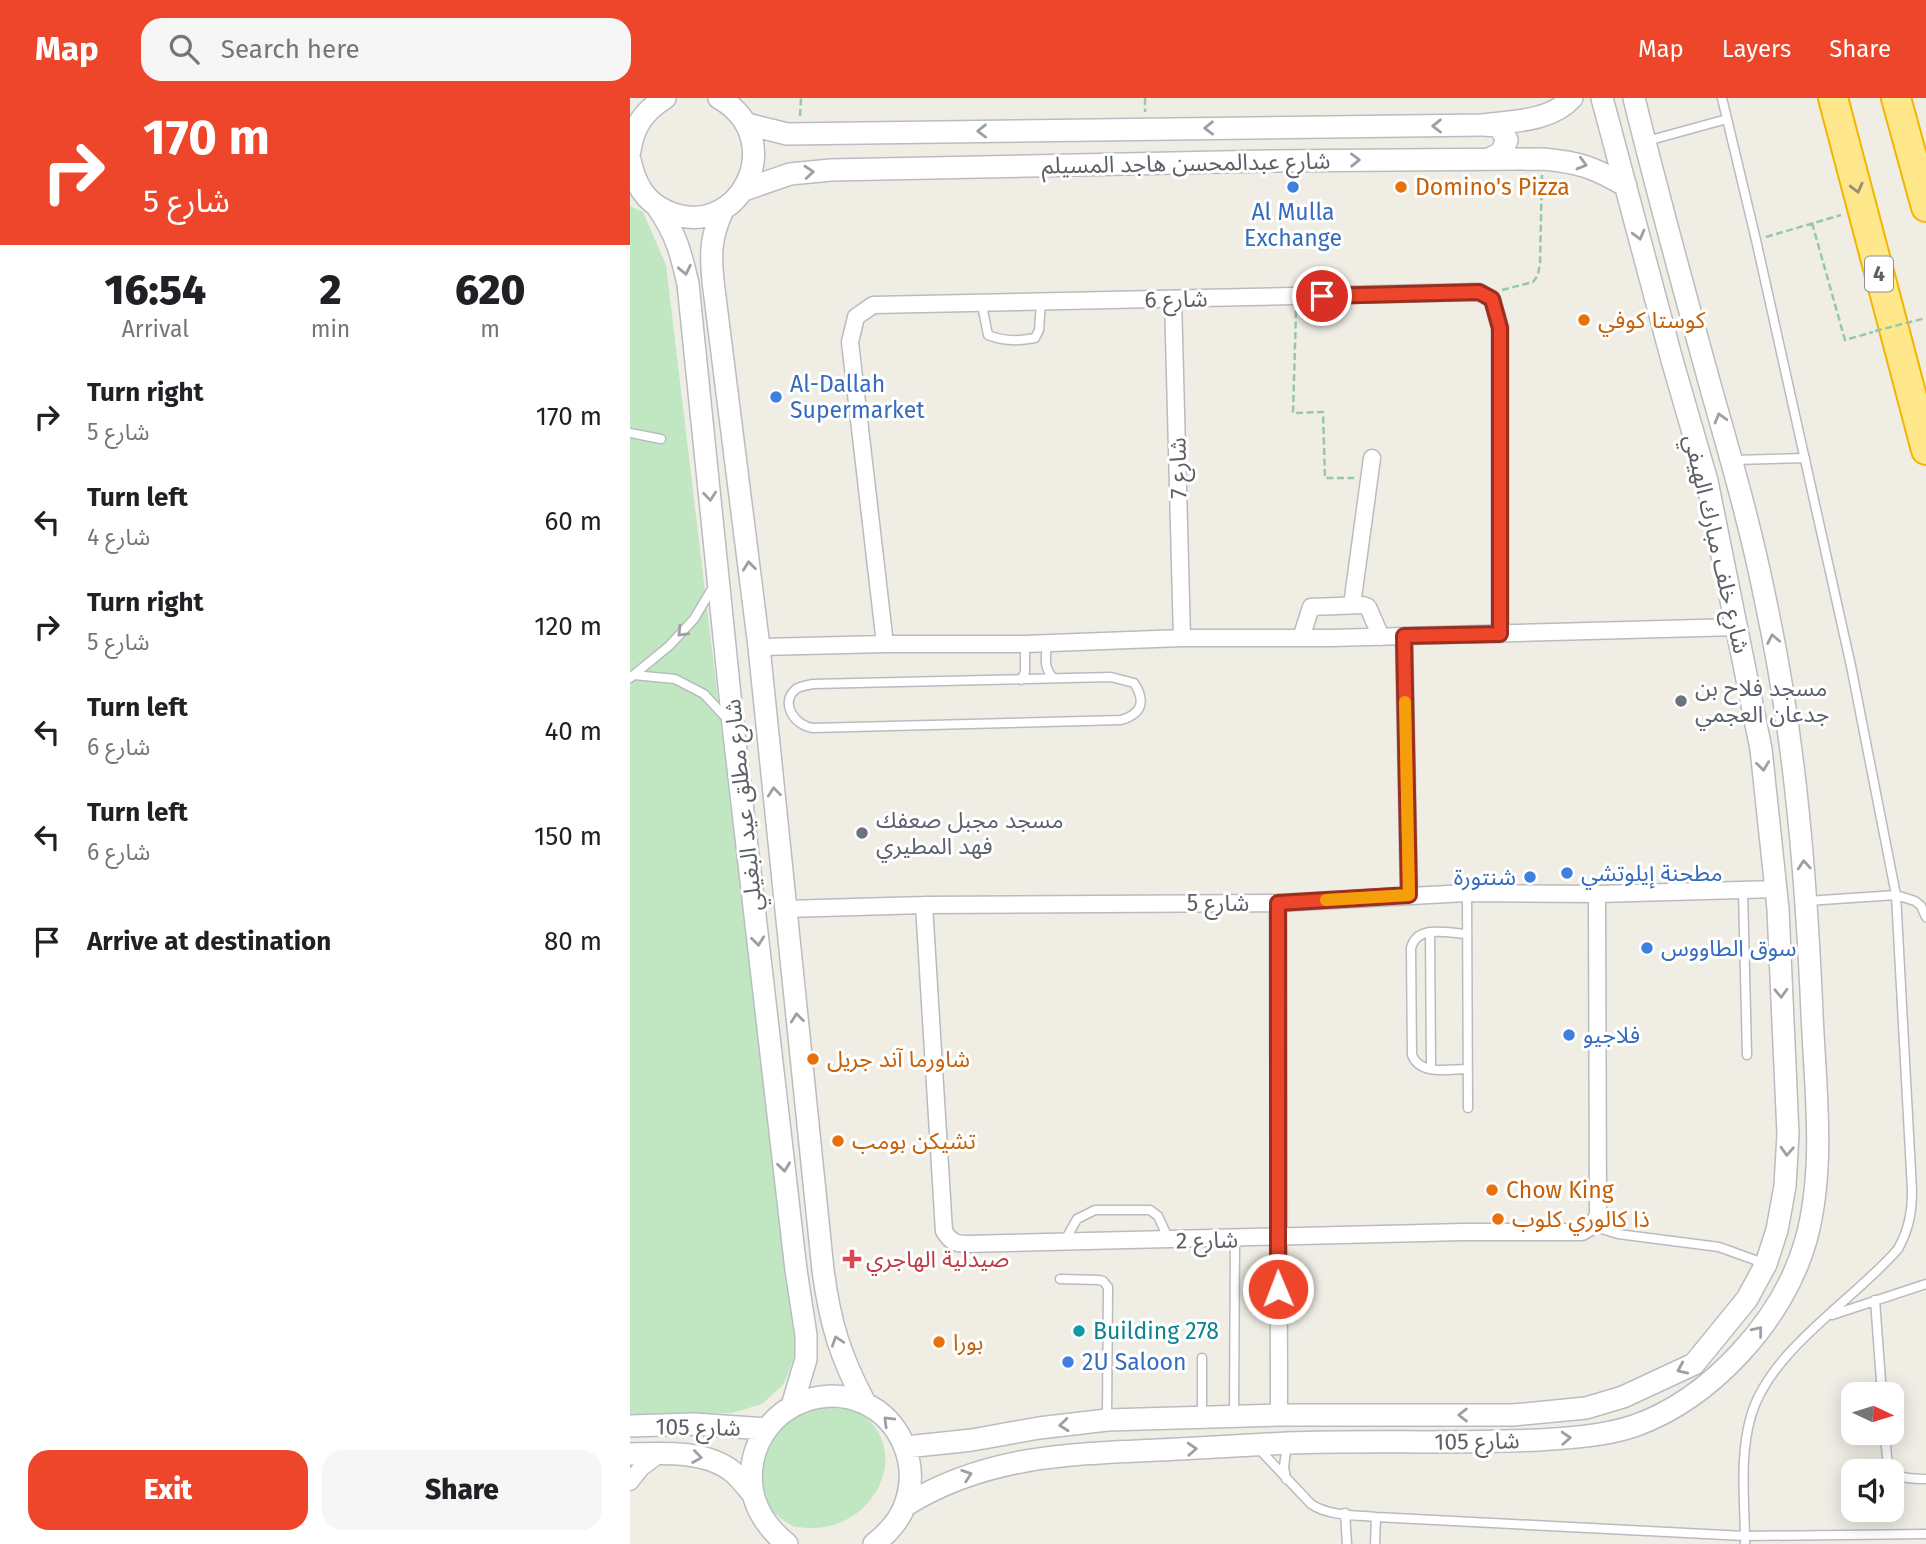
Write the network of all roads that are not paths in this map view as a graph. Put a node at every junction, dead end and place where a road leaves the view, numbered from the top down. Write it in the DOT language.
graph roads {
  1 [pos="1572,98"];
  2 [pos="1602,98"];
  3 [pos="1633,98"];
  4 [pos="1722,98"];
  5 [pos="1831,98"];
  6 [pos="1896,98"];
  7 [pos="723,99"];
  8 [pos="649,108"];
  9 [pos="1727,119"];
  10 [pos="747,124"];
  11 [pos="1482,125"];
  12 [pos="866,133"];
  13 [pos="1645,142"];
  14 [pos="630,152"];
  15 [pos="1489,159"];
  16 [pos="630,160"];
  17 [pos="1922,167"];
  18 [pos="862,170"];
  19 [pos="1626,186"];
  20 [pos="744,190"];
  21 [pos="644,197"];
  22 [pos="1926,207"];
  23 [pos="724,208"];
  24 [pos="1173,299"];
  25 [pos="1041,303"];
  26 [pos="982,305"];
  27 [pos="1700,348"];
  28 [pos="1672,360"];
  29 [pos="1712,391"];
  30 [pos="1684,403"];
  31 [pos="630,433"];
  32 [pos="661,439"];
  33 [pos="1926,450"];
  34 [pos="1372,458"];
  35 [pos="1805,458"];
  36 [pos="1731,460"];
  37 [pos="718,578"];
  38 [pos="1352,605"];
  39 [pos="1737,627"];
  40 [pos="1500,634"];
  41 [pos="1404,636"];
  42 [pos="1381,637"];
  43 [pos="1182,638"];
  44 [pos="1301,638"];
  45 [pos="1046,643"];
  46 [pos="885,644"];
  47 [pos="1025,644"];
  48 [pos="759,647"];
  49 [pos="632,677"];
  50 [pos="1053,678"];
  51 [pos="1021,680"];
  52 [pos="733,725"];
  53 [pos="1777,889"];
  54 [pos="1743,891"];
  55 [pos="1467,893"];
  56 [pos="1597,894"];
  57 [pos="1409,895"];
  58 [pos="1896,895"];
  59 [pos="1807,901"];
  60 [pos="1278,903"];
  61 [pos="924,905"];
  62 [pos="786,909"];
  63 [pos="1926,917"];
  64 [pos="1430,932"];
  65 [pos="1467,933"];
  66 [pos="1747,1055"];
  67 [pos="1431,1069"];
  68 [pos="1467,1069"];
  69 [pos="1815,1080"];
  70 [pos="1784,1083"];
  71 [pos="1468,1108"];
  72 [pos="1592,1226"];
  73 [pos="1278,1238"];
  74 [pos="1235,1239"];
  75 [pos="1169,1240"];
  76 [pos="1064,1242"];
  77 [pos="1766,1264"];
  78 [pos="1060,1279"];
  79 [pos="1926,1284"];
  80 [pos="1875,1300"];
  81 [pos="1829,1316"];
  82 [pos="1202,1358"];
  83 [pos="1881,1382"];
  84 [pos="865,1403"];
  85 [pos="792,1406"];
  86 [pos="1279,1415"];
  87 [pos="1513,1415"];
  88 [pos="1234,1417"];
  89 [pos="1202,1418"];
  90 [pos="1107,1420"];
  91 [pos="630,1426"];
  92 [pos="766,1429"];
  93 [pos="1513,1441"];
  94 [pos="1287,1443"];
  95 [pos="1256,1446"];
  96 [pos="1886,1446"];
  97 [pos="906,1447"];
  98 [pos="661,1453"];
  99 [pos="630,1454"];
  100 [pos="1286,1479"];
  101 [pos="1926,1479"];
  102 [pos="630,1482"];
  103 [pos="752,1493"];
  104 [pos="906,1505"];
  105 [pos="1345,1513"];
  106 [pos="1376,1517"];
  107 [pos="1926,1534"];
  108 [pos="885,1539"];
  109 [pos="1828,1539"];
  110 [pos="1745,1540"];
  111 [pos="1794,1540"];
  112 [pos="787,1544"];
  113 [pos="1347,1544"];
  114 [pos="1375,1544"];
  1 -- 11 [label="street, شارع عبدالمحسن هاجد المسيلم"];
  2 -- 19 [label="street, شارع خلف مبارك الهيفي"];
  3 -- 13 [label="street, شارع خلف مبارك الهيفي"];
  4 -- 9 [label="lane"];
  5 -- 33 [label="highway, 4, one-way"];
  6 -- 17 [label="highway"];
  7 -- 10 [label="street"];
  8 -- 14 [label="street"];
  9 -- 13 [label="lane"];
  9 -- 35 [label="lane"];
  10 -- 12 [label="street, شارع عبدالمحسن هاجد المسيلم"];
  10 -- 20 [label="street"];
  11 -- 12 [label="street, شارع عبدالمحسن هاجد المسيلم, one-way"];
  11 -- 15 [label="street"];
  12 -- 18 [label="street"];
  13 -- 27 [label="street, شارع خلف مبارك الهيفي"];
  18 -- 15 [label="street, شارع عبدالمحسن هاجد المسيلم, one-way"];
  15 -- 19 [label="street, شارع عبدالمحسن هاجد المسيلم, one-way"];
  16 -- 21 [label="street, شارع مطلق عيد البغيلي"];
  17 -- 22 [label="highway"];
  20 -- 18 [label="street, شارع عبدالمحسن هاجد المسيلم, one-way"];
  19 -- 28 [label="street, شارع خلف مبارك الهيفي, one-way"];
  20 -- 23 [label="street"];
  21 -- 23 [label="street"];
  21 -- 37 [label="street, شارع مطلق عيد البغيلي, one-way"];
  48 -- 23 [label="street, شارع مطلق عيد البغيلي, one-way"];
  24 -- 25 [label="street, شارع 6"];
  24 -- 40 [label="street, شارع 6"];
  24 -- 43 [label="street, شارع 7"];
  25 -- 26 [label="street, شارع 6"];
  25 -- 26 [label="lane"];
  26 -- 46 [label="street, شارع 6"];
  27 -- 28 [label="street"];
  27 -- 29 [label="street, شارع خلف مبارك الهيفي"];
  28 -- 30 [label="street, شارع خلف مبارك الهيفي"];
  29 -- 30 [label="street"];
  36 -- 29 [label="street, شارع خلف مبارك الهيفي, one-way"];
  30 -- 39 [label="street, شارع خلف مبارك الهيفي"];
  31 -- 32 [label="lane"];
  34 -- 38 [label="street"];
  35 -- 36 [label="lane"];
  35 -- 58 [label="lane"];
  59 -- 36 [label="street, شارع خلف مبارك الهيفي, one-way"];
  37 -- 49 [label="lane, one-way"];
  37 -- 52 [label="street, شارع مطلق عيد البغيلي"];
  38 -- 42 [label="street"];
  38 -- 44 [label="street"];
  39 -- 40 [label="street"];
  39 -- 53 [label="street, شارع خلف مبارك الهيفي, one-way"];
  40 -- 41 [label="street"];
  41 -- 42 [label="street"];
  41 -- 57 [label="street"];
  42 -- 44 [label="street"];
  43 -- 44 [label="street"];
  43 -- 45 [label="street"];
  45 -- 47 [label="street"];
  45 -- 50 [label="lane"];
  46 -- 47 [label="street"];
  46 -- 48 [label="street"];
  47 -- 51 [label="lane"];
  62 -- 48 [label="street, شارع مطلق عيد البغيلي, one-way"];
  49 -- 52 [label="lane"];
  50 -- 51 [label="lane"];
  50 -- 51 [label="lane"];
  52 -- 85 [label="street, شارع مطلق عيد البغيلي, one-way"];
  53 -- 54 [label="street, شارع 5"];
  53 -- 70 [label="street, شارع خلف مبارك الهيفي, one-way"];
  54 -- 56 [label="street, شارع 5"];
  54 -- 66 [label="lane"];
  55 -- 56 [label="street, شارع 5"];
  55 -- 57 [label="street, شارع 5"];
  55 -- 65 [label="lane"];
  56 -- 72 [label="street"];
  57 -- 60 [label="street, شارع 5"];
  58 -- 59 [label="lane"];
  58 -- 63 [label="lane"];
  58 -- 81 [label="lane"];
  59 -- 69 [label="street, شارع خلف مبارك الهيفي"];
  60 -- 61 [label="street, شارع 5"];
  60 -- 73 [label="street"];
  61 -- 62 [label="street, شارع 5"];
  61 -- 76 [label="street, شارع 2"];
  84 -- 62 [label="street, شارع مطلق عيد البغيلي, one-way"];
  64 -- 65 [label="lane"];
  64 -- 67 [label="lane"];
  64 -- 67 [label="lane"];
  65 -- 68 [label="lane"];
  67 -- 68 [label="lane"];
  68 -- 71 [label="lane"];
  69 -- 70 [label="street"];
  93 -- 69 [label="street, شارع 105, one-way"];
  70 -- 77 [label="street, شارع 105, one-way"];
  72 -- 73 [label="street, شارع 2"];
  72 -- 77 [label="lane"];
  73 -- 74 [label="street, شارع 2"];
  73 -- 86 [label="street"];
  74 -- 75 [label="street, شارع 2"];
  74 -- 88 [label="lane"];
  75 -- 76 [label="street, شارع 2"];
  75 -- 76 [label="lane"];
  77 -- 87 [label="street, شارع 105, one-way"];
  78 -- 90 [label="lane"];
  79 -- 80 [label="lane"];
  80 -- 81 [label="lane"];
  80 -- 83 [label="lane"];
  81 -- 110 [label="lane"];
  82 -- 89 [label="lane"];
  84 -- 85 [label="street"];
  97 -- 84 [label="street, one-way"];
  85 -- 92 [label="street"];
  87 -- 86 [label="street, شارع 105, one-way"];
  86 -- 88 [label="street, شارع 105"];
  87 -- 93 [label="street"];
  88 -- 89 [label="street, شارع 105"];
  89 -- 90 [label="street, شارع 105"];
  90 -- 97 [label="street, شارع 105, one-way"];
  91 -- 92 [label="street, شارع 105"];
  92 -- 103 [label="street"];
  93 -- 94 [label="street, شارع 105"];
  94 -- 95 [label="street, شارع 105"];
  94 -- 100 [label="lane"];
  95 -- 100 [label="lane"];
  104 -- 95 [label="street, شارع 105, one-way"];
  96 -- 101 [label="lane"];
  97 -- 104 [label="street"];
  98 -- 99 [label="street, شارع 105"];
  98 -- 102 [label="street"];
  98 -- 103 [label="street, شارع 105, one-way"];
  100 -- 105 [label="lane"];
  103 -- 112 [label="street"];
  104 -- 108 [label="street"];
  105 -- 106 [label="lane"];
  105 -- 113 [label="lane"];
  106 -- 110 [label="lane"];
  106 -- 114 [label="lane"];
  107 -- 109 [label="lane"];
  109 -- 111 [label="lane"];
  110 -- 111 [label="lane"];
}
